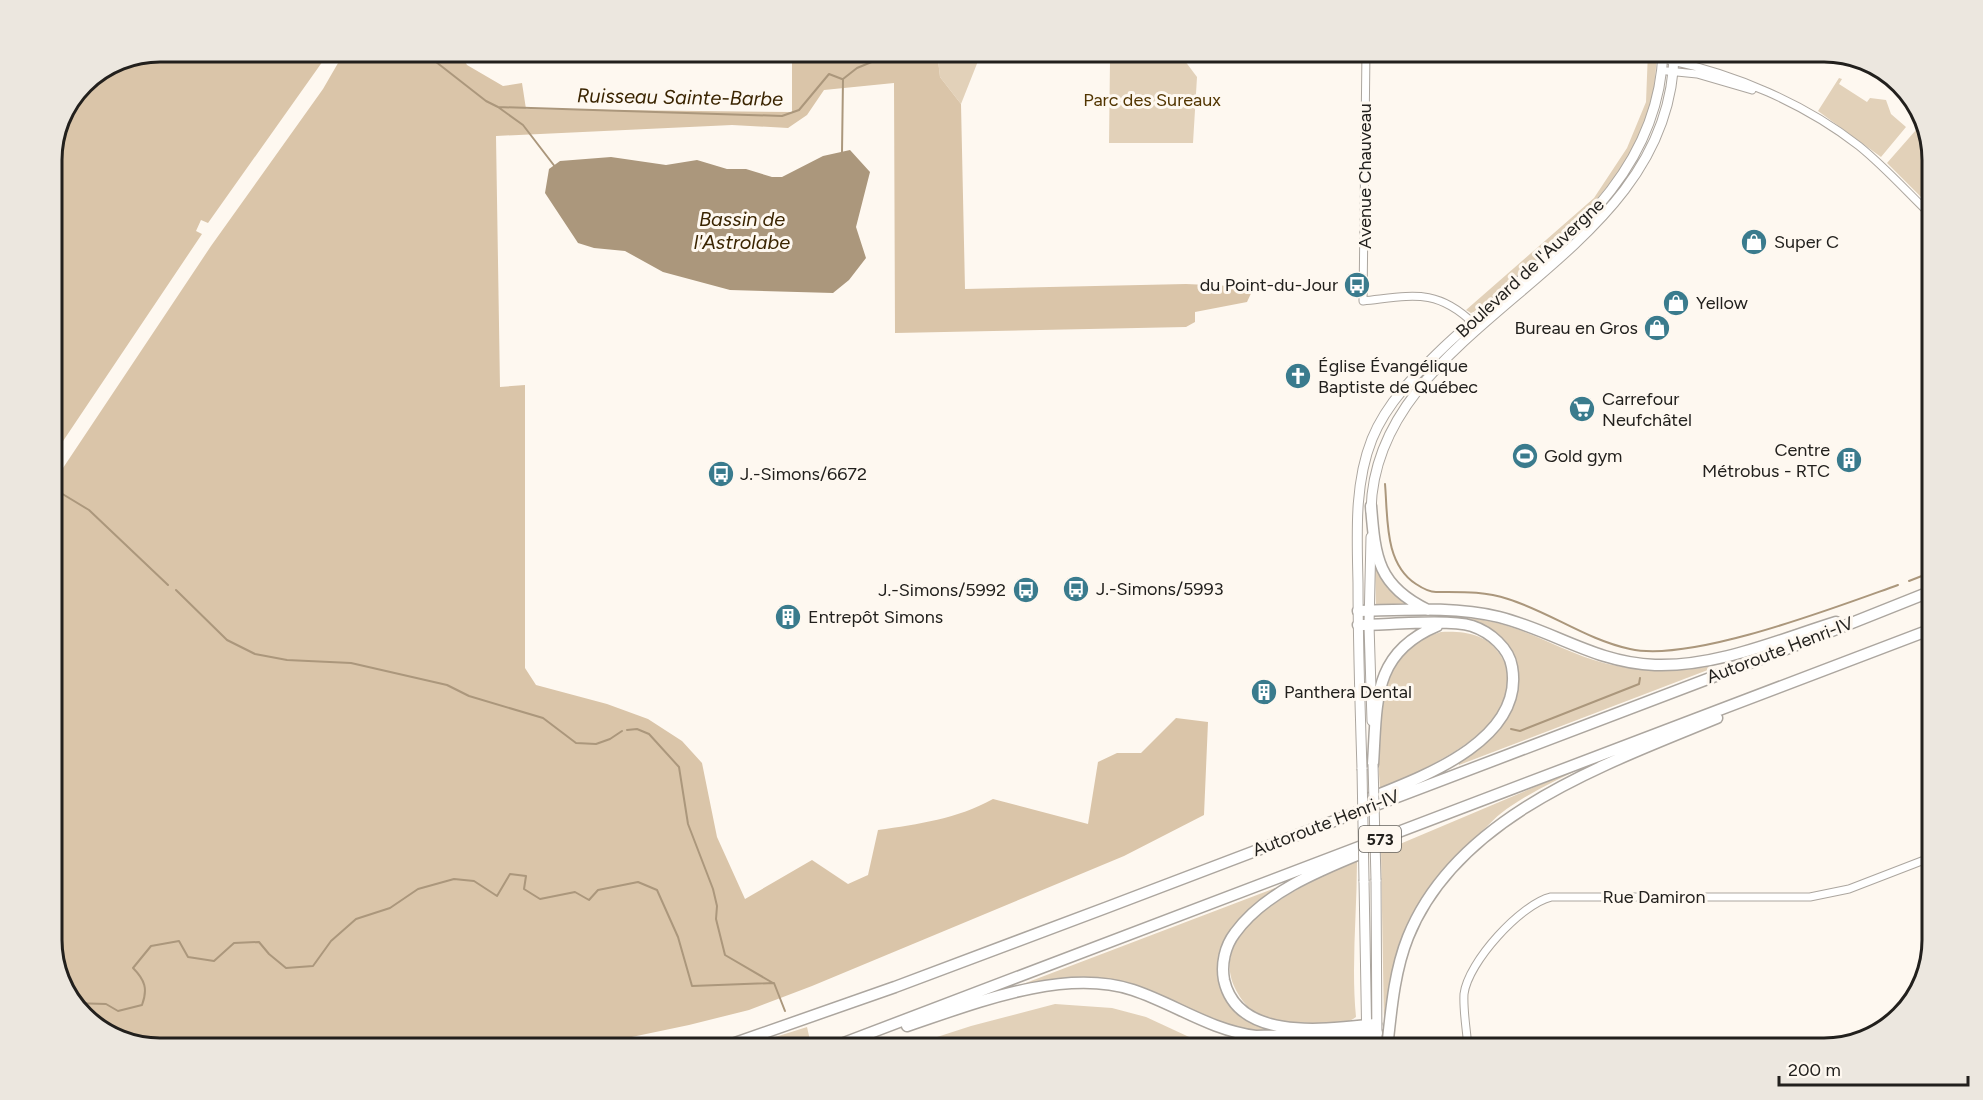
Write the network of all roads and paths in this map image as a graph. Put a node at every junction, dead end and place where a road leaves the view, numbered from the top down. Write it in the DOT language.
graph roads {
  1 [pos="1366,62"];
  2 [pos="1662,62"];
  3 [pos="1673,62"];
  4 [pos="1674,62"];
  5 [pos="1677,62"];
  6 [pos="1661,70"];
  7 [pos="1921,206"];
  8 [pos="1471,322"];
  9 [pos="1479,329"];
  10 [pos="1371,506"];
  11 [pos="1922,594"];
  12 [pos="1914,597"];
  13 [pos="1364,611"];
  14 [pos="1431,611"];
  15 [pos="1443,624"];
  16 [pos="1364,625"];
  17 [pos="1922,633"];
  18 [pos="1917,635"];
  19 [pos="1373,764"];
  20 [pos="1561,769"];
  21 [pos="1256,850"];
  22 [pos="1922,861"];
  23 [pos="1371,1029"];
  24 [pos="749,1038"];
  25 [pos="857,1038"];
  26 [pos="864,1038"];
  27 [pos="1369,1038"];
  28 [pos="1374,1038"];
  29 [pos="1389,1038"];
  30 [pos="1467,1038"];
  1 -- 8 [label="street, Avenue Chauveau"];
  2 -- 6 [label="main road, Boulevard de l'Auvergne"];
  3 -- 6 [label="street"];
  4 -- 9 [label="main road, Boulevard de l'Auvergne"];
  5 -- 7 [label="street"];
  6 -- 8 [label="main road, Boulevard de l'Auvergne"];
  8 -- 9 [label="street"];
  8 -- 13 [label="main road, Boulevard de l'Auvergne"];
  9 -- 10 [label="main road, Boulevard de l'Auvergne"];
  10 -- 13 [label="main road, Boulevard de l'Auvergne"];
  10 -- 14 [label="highway"];
  11 -- 12 [label="highway, Autoroute Henri-IV / 573"];
  12 -- 14 [label="highway"];
  12 -- 21 [label="highway, Autoroute Henri-IV / 573"];
  13 -- 14 [label="highway"];
  13 -- 16 [label="main road"];
  15 -- 16 [label="highway"];
  15 -- 19 [label="highway"];
  15 -- 21 [label="highway"];
  16 -- 19 [label="main road"];
  16 -- 23 [label="main road, bridge"];
  17 -- 18 [label="highway, Autoroute Henri-IV / 573"];
  18 -- 20 [label="highway, Autoroute Henri-IV / 573"];
  18 -- 29 [label="highway"];
  19 -- 23 [label="main road, bridge"];
  20 -- 23 [label="highway"];
  20 -- 25 [label="highway, Autoroute Henri-IV / 573"];
  21 -- 24 [label="highway, Autoroute Henri-IV / 573"];
  22 -- 30 [label="street, Rue Damiron"];
  23 -- 26 [label="highway"];
  23 -- 27 [label="main road"];
  23 -- 28 [label="main road"];
}
